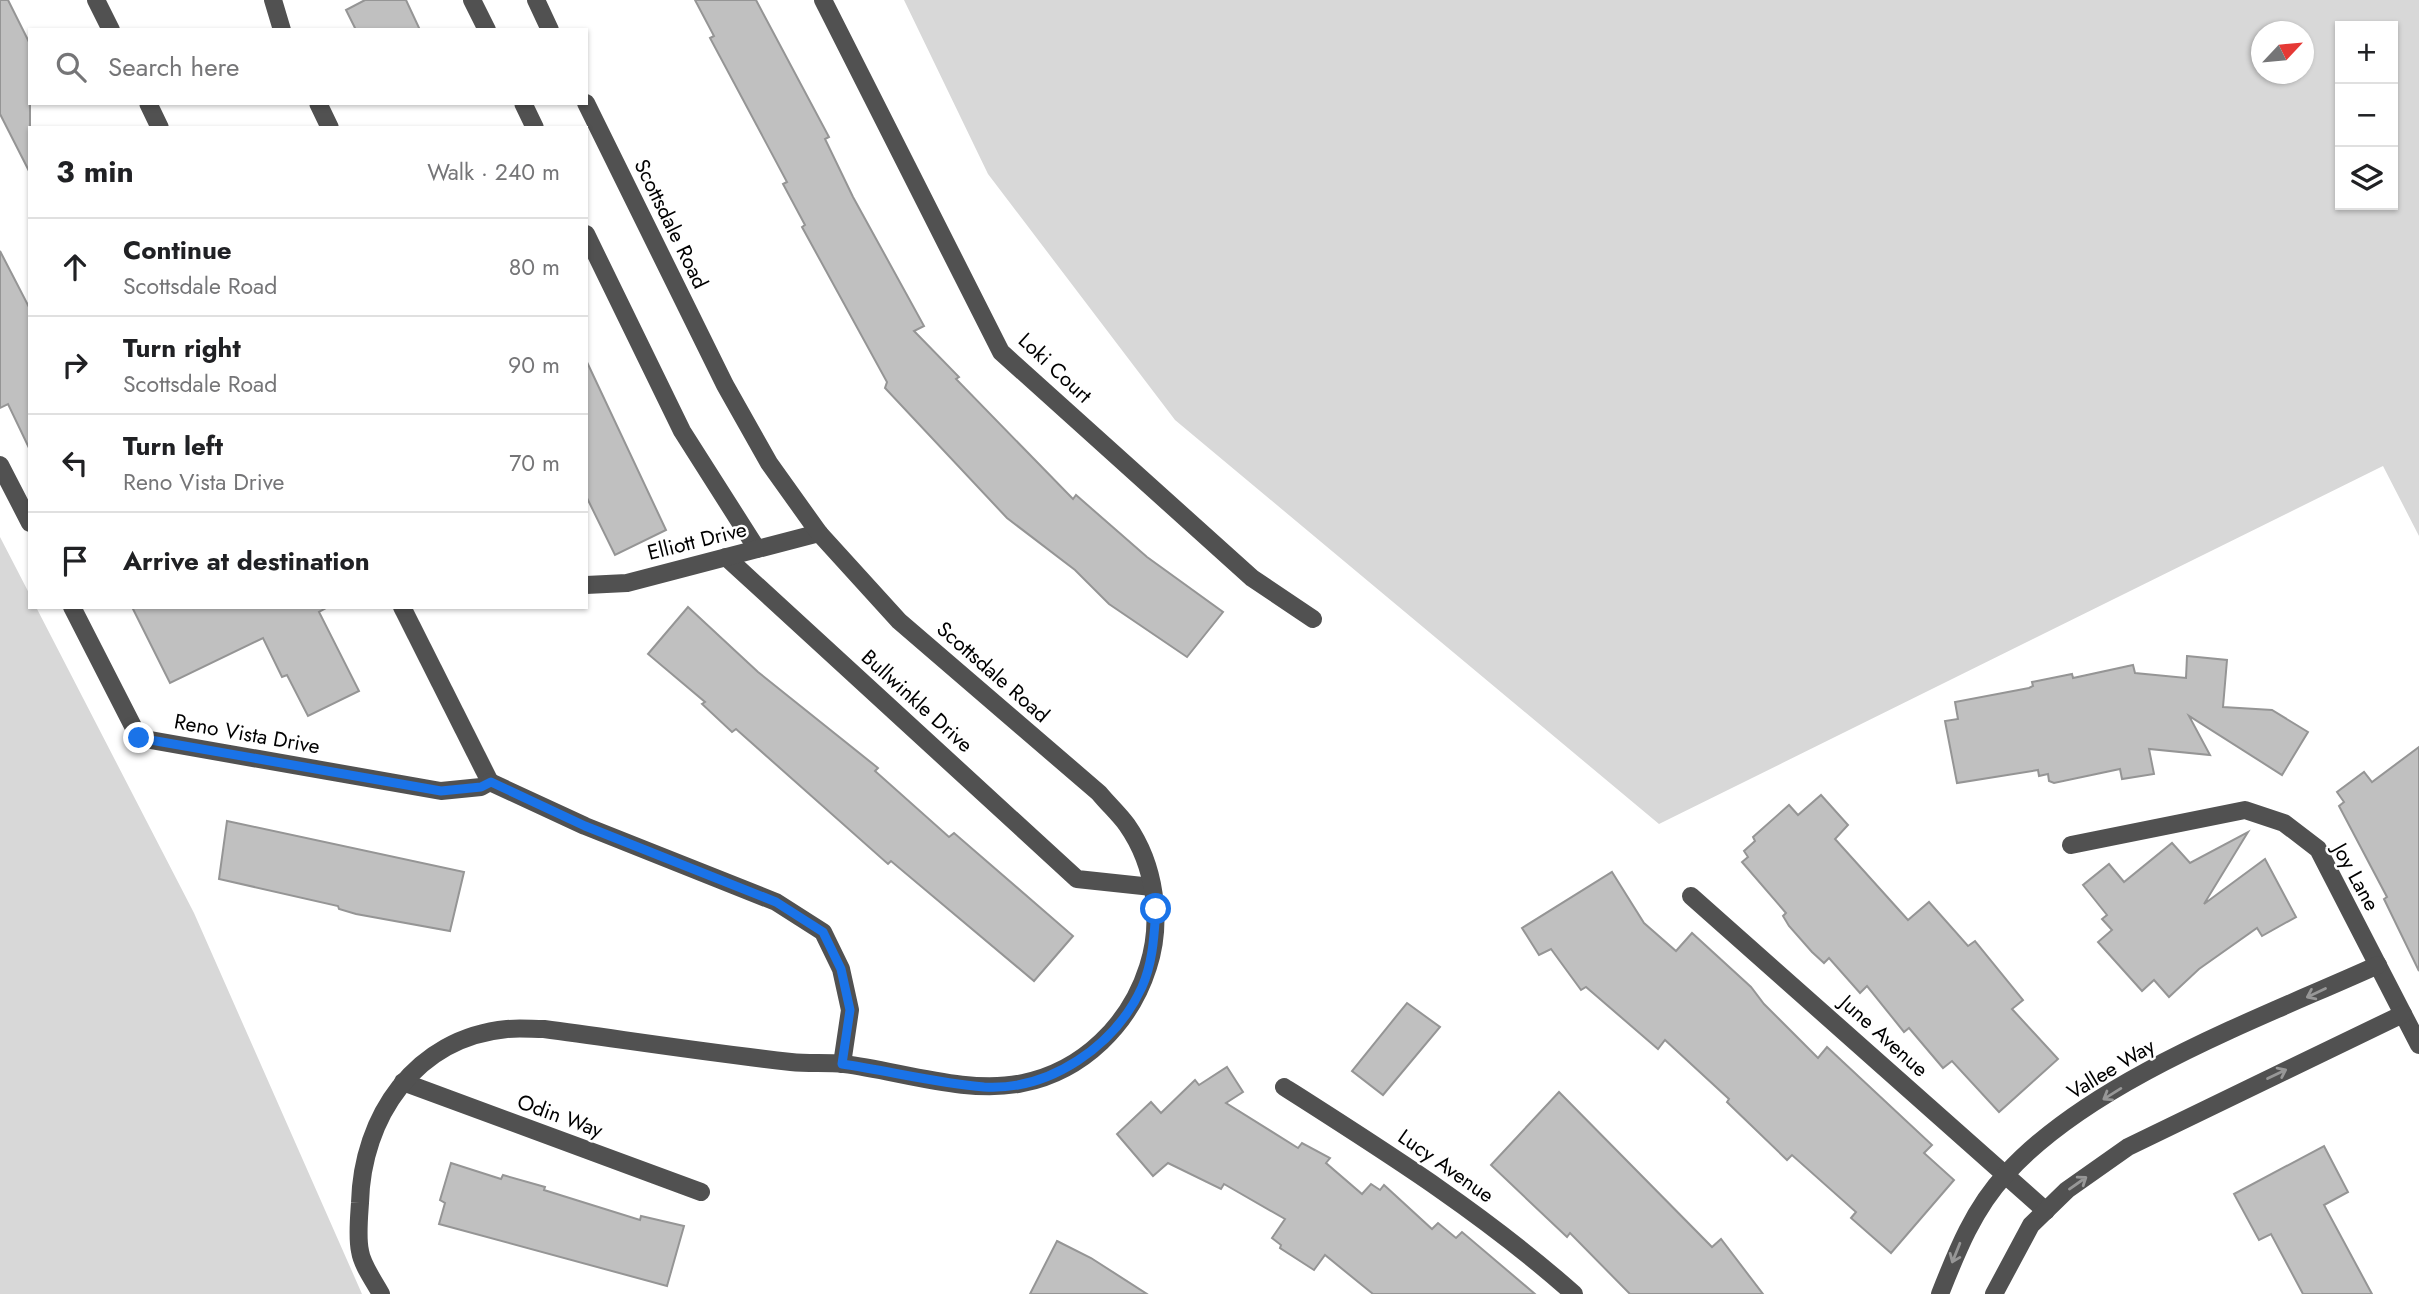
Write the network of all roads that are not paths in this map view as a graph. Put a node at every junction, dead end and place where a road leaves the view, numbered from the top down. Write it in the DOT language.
graph roads {
  1 [pos="96,0"];
  2 [pos="273,0"];
  3 [pos="472,0"];
  4 [pos="536,0"];
  5 [pos="823,0"];
  6 [pos="110,28"];
  7 [pos="281,28"];
  8 [pos="486,28"];
  9 [pos="549,28"];
  10 [pos="149,105"];
  11 [pos="319,105"];
  12 [pos="524,105"];
  13 [pos="587,105"];
  14 [pos="159,126"];
  15 [pos="329,126"];
  16 [pos="534,126"];
  17 [pos="588,238"];
  18 [pos="0,465"];
  19 [pos="28,519"];
  20 [pos="819,533"];
  21 [pos="757,549"];
  22 [pos="726,557"];
  23 [pos="588,585"];
  24 [pos="73,609"];
  25 [pos="403,609"];
  26 [pos="1312,619"];
  27 [pos="491,782"];
  28 [pos="2071,845"];
  29 [pos="1152,887"];
  30 [pos="1691,896"];
  31 [pos="2378,965"];
  32 [pos="2403,1014"];
  33 [pos="2419,1045"];
  34 [pos="842,1064"];
  35 [pos="403,1082"];
  36 [pos="1284,1087"];
  37 [pos="2005,1174"];
  38 [pos="701,1192"];
  39 [pos="2046,1211"];
  40 [pos="381,1294"];
  41 [pos="1574,1294"];
  42 [pos="1940,1294"];
  43 [pos="1994,1294"];
  1 -- 6 [label="street"];
  2 -- 7 [label="street"];
  3 -- 8 [label="street"];
  4 -- 9 [label="street"];
  5 -- 26 [label="street, Loki Court"];
  10 -- 14 [label="street"];
  11 -- 15 [label="street"];
  12 -- 16 [label="street"];
  13 -- 20 [label="street, Scottsdale Road"];
  17 -- 21 [label="street"];
  18 -- 19 [label="street"];
  20 -- 21 [label="street, Elliott Drive"];
  20 -- 29 [label="street, Scottsdale Road"];
  21 -- 22 [label="street, Elliott Drive"];
  22 -- 23 [label="street, Elliott Drive"];
  22 -- 29 [label="street, Bullwinkle Drive"];
  24 -- 27 [label="street, Reno Vista Drive"];
  25 -- 27 [label="street"];
  27 -- 34 [label="street"];
  28 -- 31 [label="street, Joy Lane"];
  29 -- 34 [label="street, Scottsdale Road"];
  30 -- 37 [label="street, June Avenue"];
  31 -- 32 [label="street, Joy Lane"];
  31 -- 37 [label="street, Vallee Way, one-way"];
  32 -- 33 [label="street, Joy Lane"];
  39 -- 32 [label="street, one-way"];
  34 -- 35 [label="street, Scottsdale Road"];
  35 -- 38 [label="street, Odin Way"];
  35 -- 40 [label="street, Scottsdale Road"];
  36 -- 41 [label="street, Lucy Avenue"];
  37 -- 39 [label="street, June Avenue"];
  37 -- 42 [label="street, Vallee Way, one-way"];
  39 -- 43 [label="street"];
}
